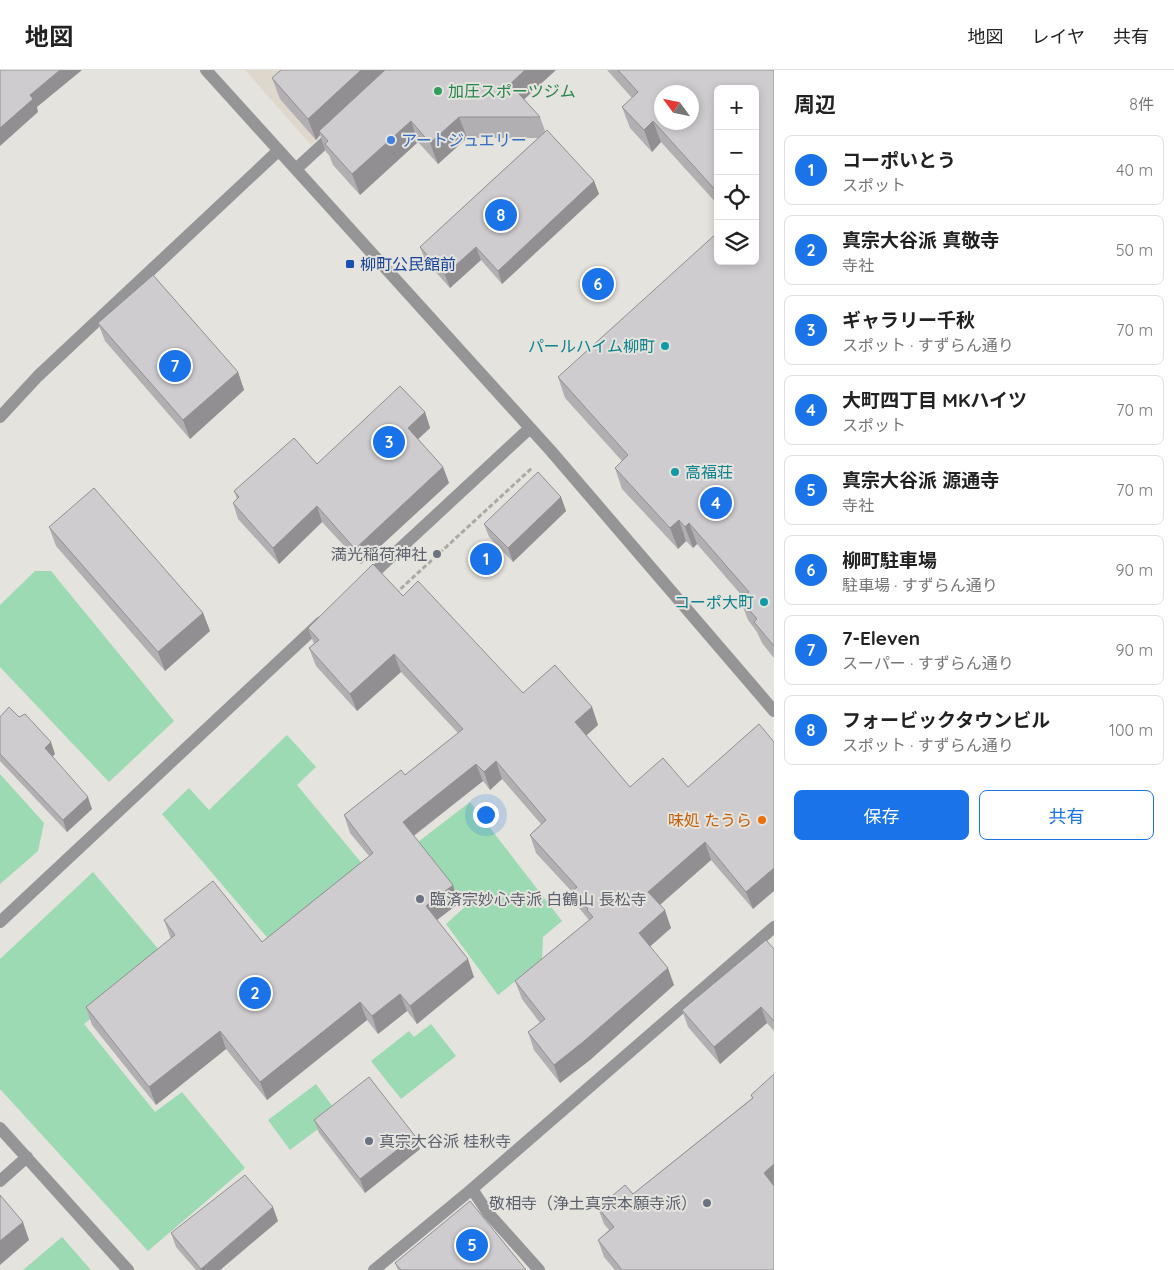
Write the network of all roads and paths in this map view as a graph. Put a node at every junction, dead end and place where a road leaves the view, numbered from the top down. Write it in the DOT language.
graph roads {
  1 [pos="206,70"];
  2 [pos="346,123"];
  3 [pos="278,151"];
  4 [pos="296,169"];
  5 [pos="0,417"];
  6 [pos="530,428"];
  7 [pos="551,451"];
  8 [pos="355,591"];
  9 [pos="393,596"];
  10 [pos="333,611"];
  11 [pos="774,711"];
  12 [pos="0,922"];
  13 [pos="774,927"];
  14 [pos="0,1128"];
  15 [pos="27,1158"];
  16 [pos="0,1181"];
  17 [pos="472,1189"];
  18 [pos="128,1270"];
  19 [pos="374,1270"];
  20 [pos="539,1270"];
  1 -- 3 [label="street"];
  2 -- 4 [label="street"];
  3 -- 4 [label="street"];
  3 -- 5 [label="street"];
  4 -- 6 [label="street"];
  6 -- 7 [label="street"];
  6 -- 8 [label="street"];
  7 -- 9 [label="path"];
  7 -- 11 [label="street"];
  10 -- 12 [label="street"];
  13 -- 17 [label="street"];
  14 -- 15 [label="street"];
  15 -- 16 [label="street"];
  15 -- 18 [label="street"];
  17 -- 19 [label="street"];
  17 -- 20 [label="street"];
}
